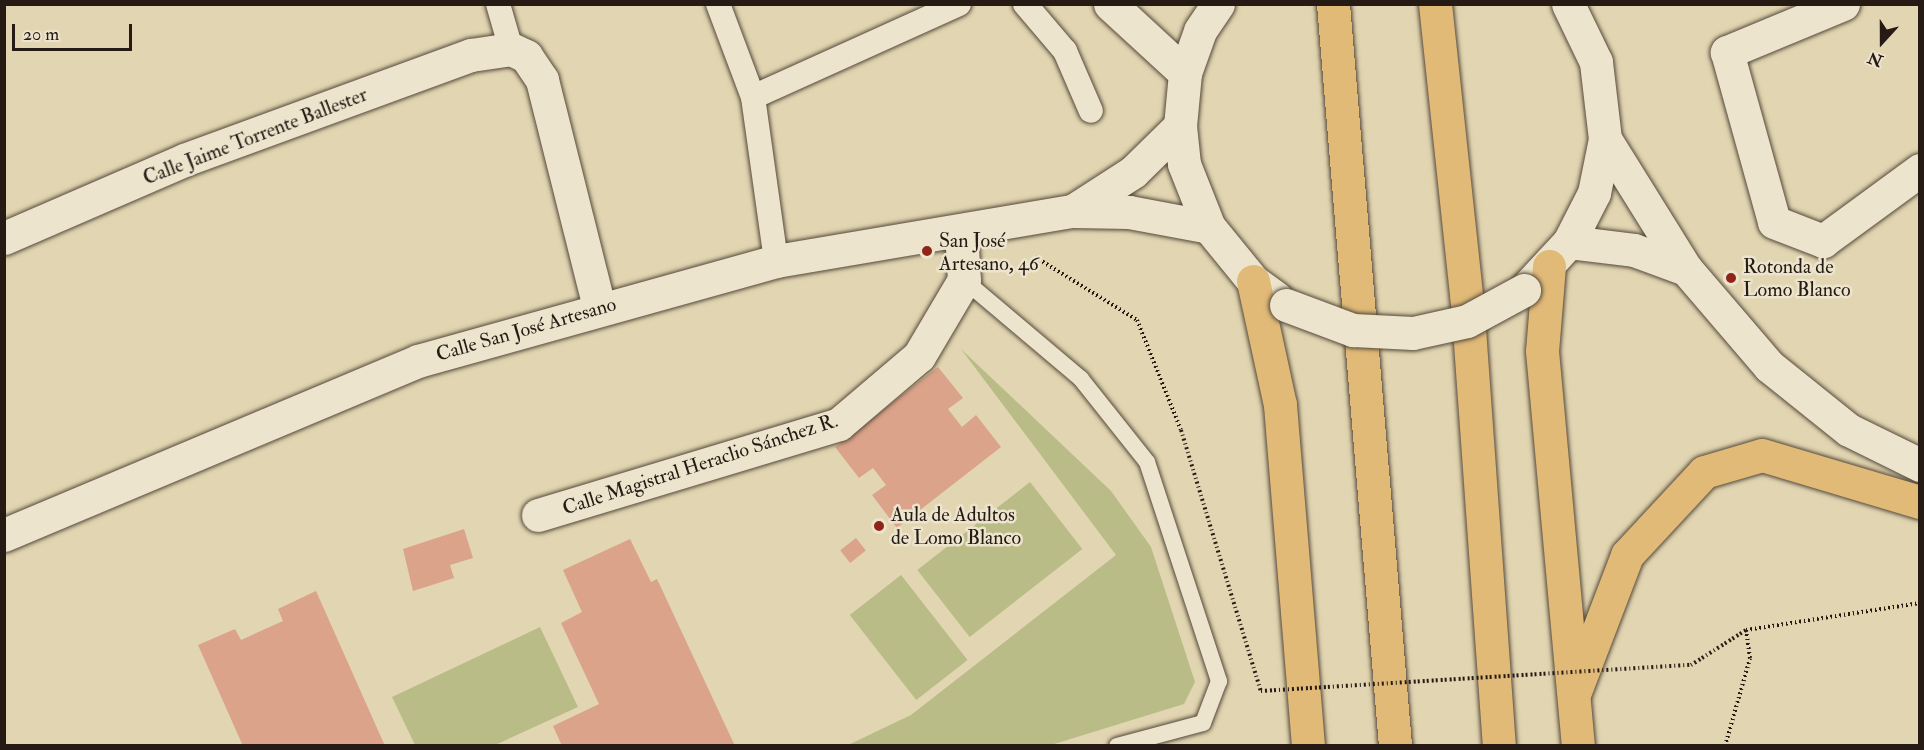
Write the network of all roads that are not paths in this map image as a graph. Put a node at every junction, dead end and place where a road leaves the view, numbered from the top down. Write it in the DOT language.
graph roads {
  1 [pos="498,4"];
  2 [pos="718,4"];
  3 [pos="959,4"];
  4 [pos="1025,4"];
  5 [pos="1110,4"];
  6 [pos="1218,4"];
  7 [pos="1333,4"];
  8 [pos="1435,4"];
  9 [pos="1568,4"];
  10 [pos="1844,4"];
  11 [pos="511,49"];
  12 [pos="1185,74"];
  13 [pos="753,97"];
  14 [pos="1091,111"];
  15 [pos="1180,126"];
  16 [pos="1605,139"];
  17 [pos="1920,170"];
  18 [pos="1073,211"];
  19 [pos="1209,227"];
  20 [pos="961,232"];
  21 [pos="4,238"];
  22 [pos="1559,254"];
  23 [pos="776,261"];
  24 [pos="1686,268"];
  25 [pos="964,280"];
  26 [pos="1253,281"];
  27 [pos="599,307"];
  28 [pos="1920,465"];
  29 [pos="1920,502"];
  30 [pos="538,515"];
  31 [pos="4,535"];
  32 [pos="1574,694"];
  33 [pos="1117,746"];
  34 [pos="1308,746"];
  35 [pos="1395,746"];
  36 [pos="1499,746"];
  37 [pos="1578,746"];
  1 -- 11 [label="street"];
  2 -- 13 [label="street"];
  3 -- 13 [label="street"];
  4 -- 14 [label="street"];
  5 -- 12 [label="street"];
  6 -- 12 [label="street"];
  7 -- 35 [label="highway"];
  8 -- 36 [label="highway"];
  9 -- 16 [label="street"];
  10 -- 17 [label="street"];
  11 -- 21 [label="street, Calle Jaime Torrente Ballester"];
  11 -- 27 [label="street"];
  12 -- 15 [label="street"];
  13 -- 23 [label="street"];
  15 -- 18 [label="street, Calle San José Artesano"];
  15 -- 19 [label="street"];
  16 -- 22 [label="street"];
  16 -- 24 [label="street"];
  18 -- 19 [label="street, Calle San José Artesano"];
  18 -- 20 [label="street, Calle San José Artesano"];
  19 -- 26 [label="street"];
  20 -- 23 [label="street, Calle San José Artesano"];
  20 -- 25 [label="street"];
  22 -- 24 [label="street"];
  22 -- 26 [label="street, bridge"];
  22 -- 32 [label="highway"];
  23 -- 27 [label="street, Calle San José Artesano"];
  24 -- 28 [label="street"];
  25 -- 30 [label="street, Calle Magistral Heraclio Sánchez R."];
  25 -- 33 [label="lane"];
  26 -- 34 [label="highway"];
  27 -- 31 [label="street, Calle San José Artesano"];
  29 -- 32 [label="highway"];
  32 -- 37 [label="highway"];
}
